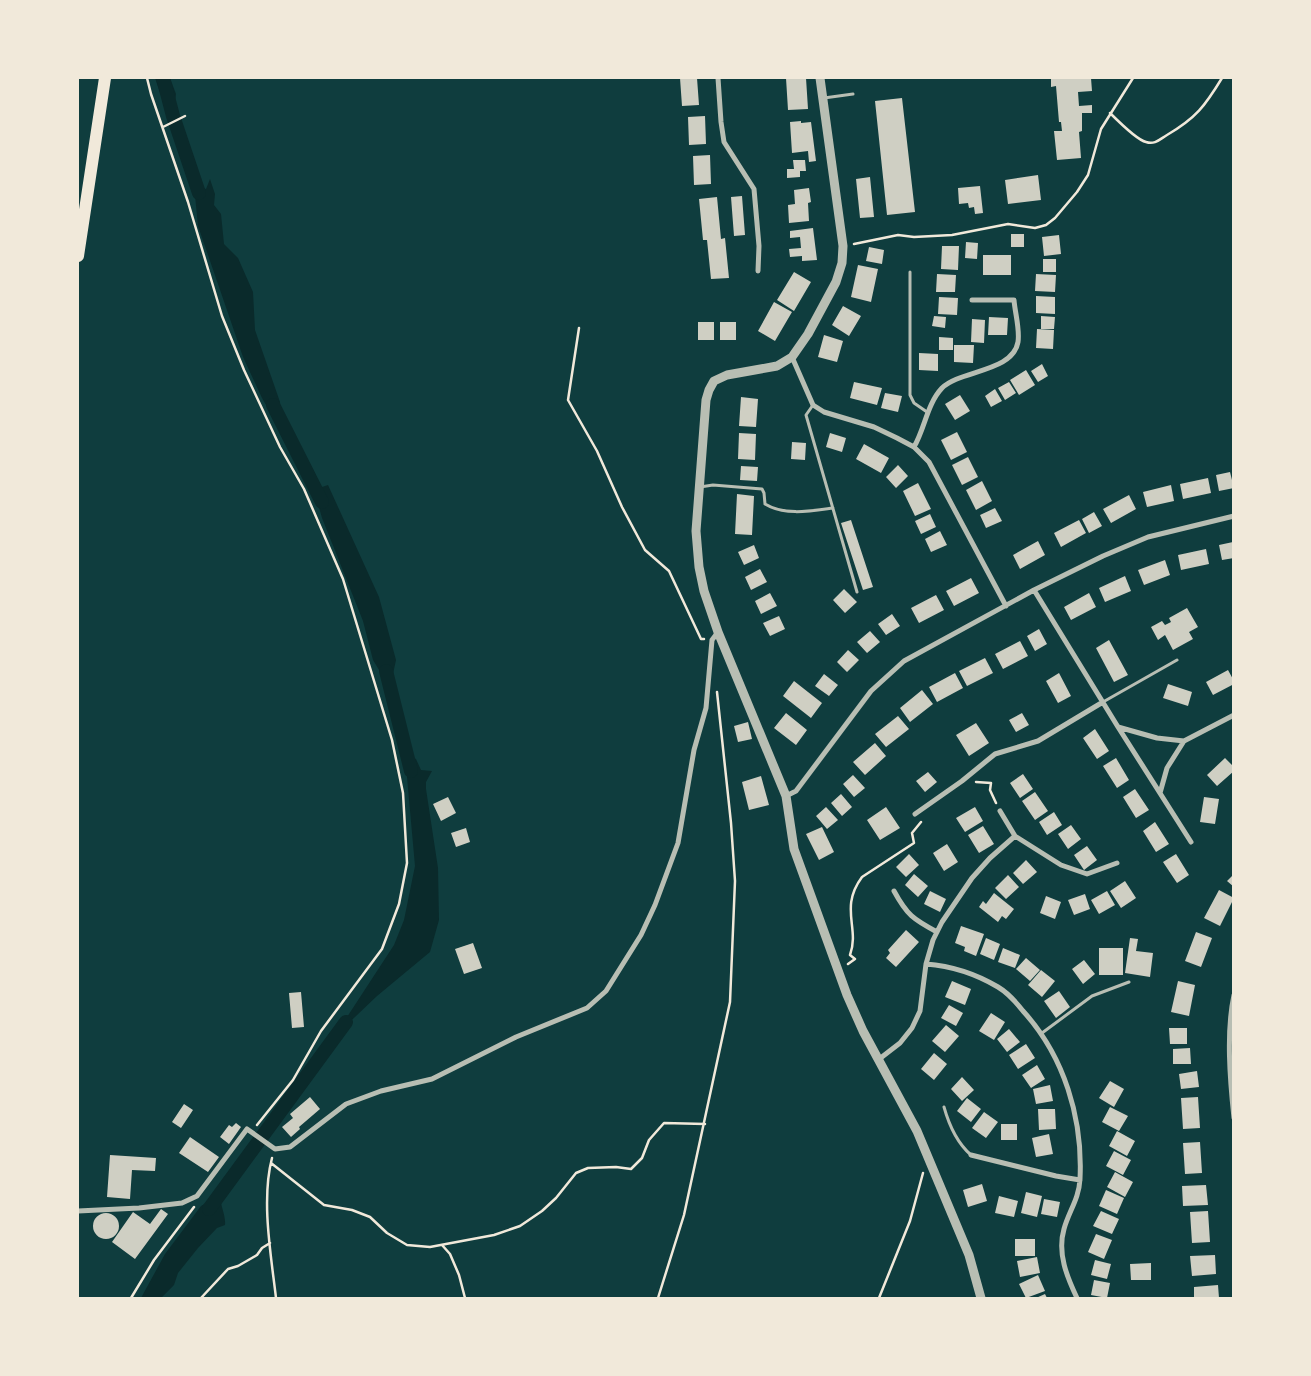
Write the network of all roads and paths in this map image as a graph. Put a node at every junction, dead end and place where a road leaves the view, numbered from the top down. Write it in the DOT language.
graph roads {
  1 [pos="105,78"];
  2 [pos="148,78"];
  3 [pos="718,78"];
  4 [pos="820,78"];
  5 [pos="1133,78"];
  6 [pos="1222,78"];
  7 [pos="853,94"];
  8 [pos="823,98"];
  9 [pos="1110,113"];
  10 [pos="185,116"];
  11 [pos="163,127"];
  12 [pos="843,246"];
  13 [pos="78,256"];
  14 [pos="758,271"];
  15 [pos="910,272"];
  16 [pos="972,300"];
  17 [pos="579,328"];
  18 [pos="792,357"];
  19 [pos="813,406"];
  20 [pos="928,413"];
  21 [pos="914,447"];
  22 [pos="699,488"];
  23 [pos="833,508"];
  24 [pos="1234,516"];
  25 [pos="1034,590"];
  26 [pos="857,592"];
  27 [pos="1006,606"];
  28 [pos="718,632"];
  29 [pos="712,640"];
  30 [pos="1177,660"];
  31 [pos="717,688"];
  32 [pos="1103,702"];
  33 [pos="1234,715"];
  34 [pos="1118,727"];
  35 [pos="1184,741"];
  36 [pos="962,782"];
  37 [pos="1160,793"];
  38 [pos="786,796"];
  39 [pos="1000,811"];
  40 [pos="916,814"];
  41 [pos="926,818"];
  42 [pos="1015,836"];
  43 [pos="1191,842"];
  44 [pos="1117,863"];
  45 [pos="894,891"];
  46 [pos="937,932"];
  47 [pos="926,964"];
  48 [pos="839,971"];
  49 [pos="1129,982"];
  50 [pos="1234,995"];
  51 [pos="1042,1033"];
  52 [pos="878,1060"];
  53 [pos="944,1107"];
  54 [pos="1234,1118"];
  55 [pos="705,1124"];
  56 [pos="252,1132"];
  57 [pos="273,1147"];
  58 [pos="971,1155"];
  59 [pos="928,1157"];
  60 [pos="271,1163"];
  61 [pos="1080,1180"];
  62 [pos="194,1207"];
  63 [pos="78,1211"];
  64 [pos="270,1243"];
  65 [pos="442,1245"];
  66 [pos="131,1298"];
  67 [pos="201,1298"];
  68 [pos="276,1298"];
  69 [pos="465,1298"];
  70 [pos="658,1298"];
  71 [pos="878,1298"];
  72 [pos="981,1298"];
  73 [pos="1077,1298"];
  1 -- 13 [label="highway"];
  2 -- 11 [label="path"];
  3 -- 14 [label="street"];
  4 -- 8 [label="street"];
  5 -- 9 [label="path"];
  6 -- 9 [label="path"];
  7 -- 8 [label="lane"];
  8 -- 12 [label="street"];
  9 -- 12 [label="path"];
  10 -- 11 [label="path"];
  11 -- 56 [label="path"];
  12 -- 18 [label="street"];
  15 -- 20 [label="lane"];
  16 -- 20 [label="street"];
  17 -- 29 [label="path"];
  18 -- 19 [label="street"];
  18 -- 22 [label="street"];
  19 -- 21 [label="street"];
  19 -- 23 [label="lane"];
  20 -- 21 [label="street"];
  21 -- 27 [label="street"];
  22 -- 23 [label="lane"];
  22 -- 28 [label="street"];
  23 -- 26 [label="lane"];
  24 -- 25 [label="street"];
  25 -- 27 [label="street"];
  25 -- 32 [label="street"];
  27 -- 38 [label="street"];
  28 -- 29 [label="street"];
  28 -- 38 [label="street"];
  29 -- 57 [label="street"];
  30 -- 32 [label="lane"];
  31 -- 55 [label="path"];
  32 -- 34 [label="street"];
  32 -- 36 [label="street"];
  33 -- 35 [label="street"];
  34 -- 35 [label="street"];
  34 -- 37 [label="street"];
  35 -- 37 [label="street"];
  36 -- 39 [label="path"];
  36 -- 40 [label="street"];
  37 -- 43 [label="street"];
  38 -- 48 [label="street"];
  39 -- 42 [label="street"];
  41 -- 48 [label="path"];
  42 -- 44 [label="street"];
  42 -- 46 [label="street"];
  45 -- 46 [label="street"];
  46 -- 47 [label="street"];
  47 -- 51 [label="street"];
  47 -- 52 [label="street"];
  48 -- 52 [label="street"];
  49 -- 51 [label="lane"];
  50 -- 54 [label="street"];
  51 -- 61 [label="street"];
  52 -- 59 [label="street"];
  53 -- 58 [label="lane"];
  55 -- 65 [label="path"];
  55 -- 70 [label="path"];
  56 -- 57 [label="street"];
  56 -- 63 [label="street"];
  57 -- 60 [label="path"];
  58 -- 61 [label="street"];
  59 -- 71 [label="path"];
  59 -- 72 [label="street"];
  60 -- 64 [label="path"];
  60 -- 65 [label="path"];
  61 -- 73 [label="street"];
  62 -- 66 [label="path"];
  64 -- 67 [label="path"];
  64 -- 68 [label="path"];
  65 -- 69 [label="path"];
}
